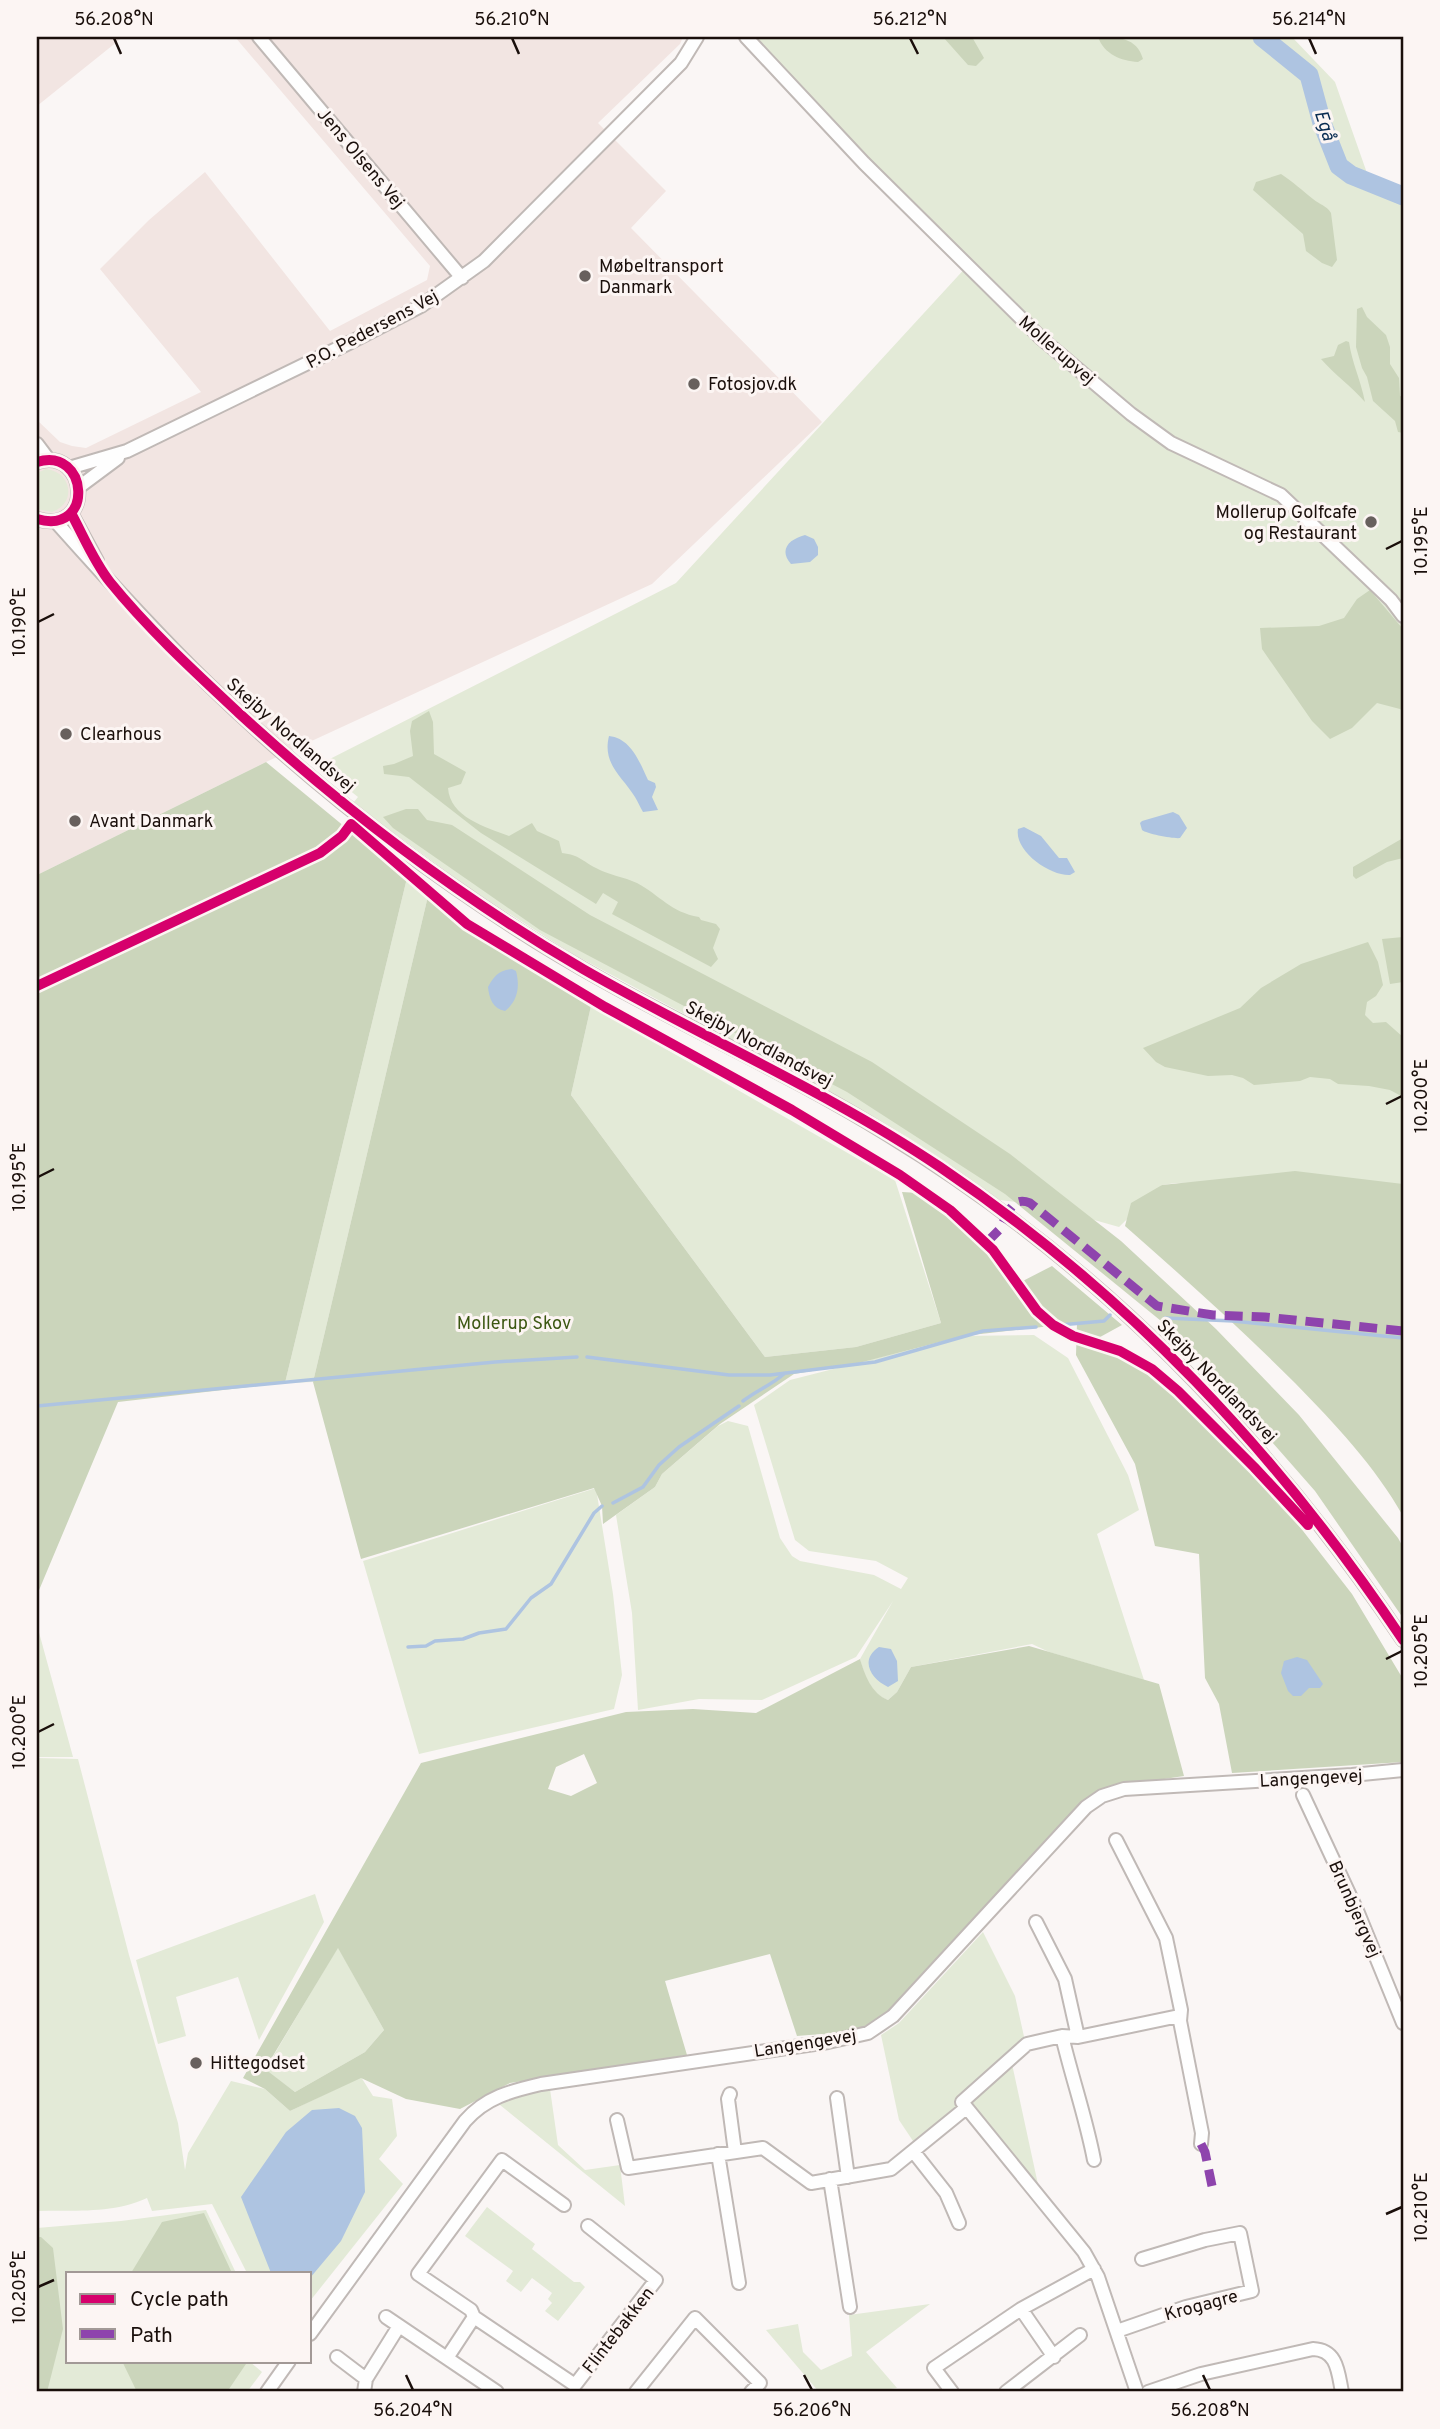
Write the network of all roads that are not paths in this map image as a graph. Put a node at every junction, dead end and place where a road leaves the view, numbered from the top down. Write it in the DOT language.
graph roads {
  1 [pos="259,37"];
  2 [pos="697,37"];
  3 [pos="746,37"];
  4 [pos="463,278"];
  5 [pos="37,444"];
  6 [pos="127,452"];
  7 [pos="43,461"];
  8 [pos="69,468"];
  9 [pos="79,487"];
  10 [pos="71,513"];
  11 [pos="37,519"];
  12 [pos="56,522"];
  13 [pos="107,579"];
  14 [pos="1403,616"];
  15 [pos="1403,1640"];
  16 [pos="1403,1770"];
  17 [pos="1303,1795"];
  18 [pos="1116,1840"];
  19 [pos="1036,1922"];
  20 [pos="1179,2016"];
  21 [pos="1403,2023"];
  22 [pos="1062,2036"];
  23 [pos="1078,2037"];
  24 [pos="730,2094"];
  25 [pos="837,2098"];
  26 [pos="966,2108"];
  27 [pos="617,2120"];
  28 [pos="1200,2144"];
  29 [pos="913,2151"];
  30 [pos="735,2152"];
  31 [pos="718,2154"];
  32 [pos="1094,2160"];
  33 [pos="848,2177"];
  34 [pos="830,2179"];
  35 [pos="564,2205"];
  36 [pos="959,2223"];
  37 [pos="588,2226"];
  38 [pos="1142,2259"];
  39 [pos="1094,2269"];
  40 [pos="739,2283"];
  41 [pos="850,2307"];
  42 [pos="1021,2309"];
  43 [pos="386,2317"];
  44 [pos="474,2317"];
  45 [pos="399,2326"];
  46 [pos="312,2331"];
  47 [pos="1116,2331"];
  48 [pos="1080,2335"];
  49 [pos="337,2357"];
  50 [pos="1054,2357"];
  51 [pos="447,2358"];
  52 [pos="288,2362"];
  53 [pos="365,2386"];
  54 [pos="267,2392"];
  55 [pos="497,2392"];
  56 [pos="636,2392"];
  57 [pos="751,2392"];
  58 [pos="951,2392"];
  59 [pos="1006,2392"];
  60 [pos="1137,2392"];
  61 [pos="1148,2392"];
  62 [pos="1342,2392"];
  1 -- 4 [label="street, Jens Olsens Vej"];
  2 -- 4 [label="street, P.O. Pedersens Vej"];
  3 -- 14 [label="street, Mollerupvej"];
  4 -- 6 [label="street, P.O. Pedersens Vej"];
  5 -- 7 [label="street"];
  6 -- 8 [label="street, P.O. Pedersens Vej"];
  6 -- 9 [label="street, P.O. Pedersens Vej"];
  7 -- 8 [label="street"];
  8 -- 9 [label="street"];
  9 -- 10 [label="street"];
  10 -- 12 [label="street"];
  10 -- 13 [label="street, Skejby Nordlandsvej"];
  11 -- 12 [label="street"];
  12 -- 13 [label="street, Skejby Nordlandsvej"];
  13 -- 15 [label="street, Skejby Nordlandsvej"];
  16 -- 46 [label="street, Langengevej"];
  17 -- 21 [label="street, Brunbjergvej"];
  18 -- 20 [label="street"];
  19 -- 23 [label="street"];
  20 -- 23 [label="street"];
  20 -- 28 [label="street"];
  22 -- 23 [label="street"];
  22 -- 26 [label="street"];
  22 -- 32 [label="street"];
  24 -- 30 [label="street"];
  25 -- 33 [label="street"];
  26 -- 29 [label="street"];
  26 -- 39 [label="street"];
  27 -- 31 [label="street"];
  29 -- 33 [label="street"];
  29 -- 36 [label="street"];
  30 -- 31 [label="street"];
  30 -- 34 [label="street"];
  31 -- 40 [label="street"];
  33 -- 34 [label="street"];
  34 -- 41 [label="street"];
  35 -- 44 [label="street, Flintebakken"];
  37 -- 44 [label="street, Flintebakken"];
  38 -- 47 [label="street, Krogagre"];
  39 -- 42 [label="street"];
  39 -- 47 [label="street"];
  42 -- 50 [label="street"];
  42 -- 58 [label="street"];
  43 -- 45 [label="street"];
  44 -- 51 [label="street"];
  45 -- 51 [label="street"];
  45 -- 53 [label="street"];
  47 -- 60 [label="street"];
  48 -- 50 [label="street"];
  49 -- 53 [label="street"];
  50 -- 59 [label="street"];
  51 -- 55 [label="street"];
  52 -- 54 [label="street"];
  56 -- 57 [label="street"];
  61 -- 62 [label="street"];
}
